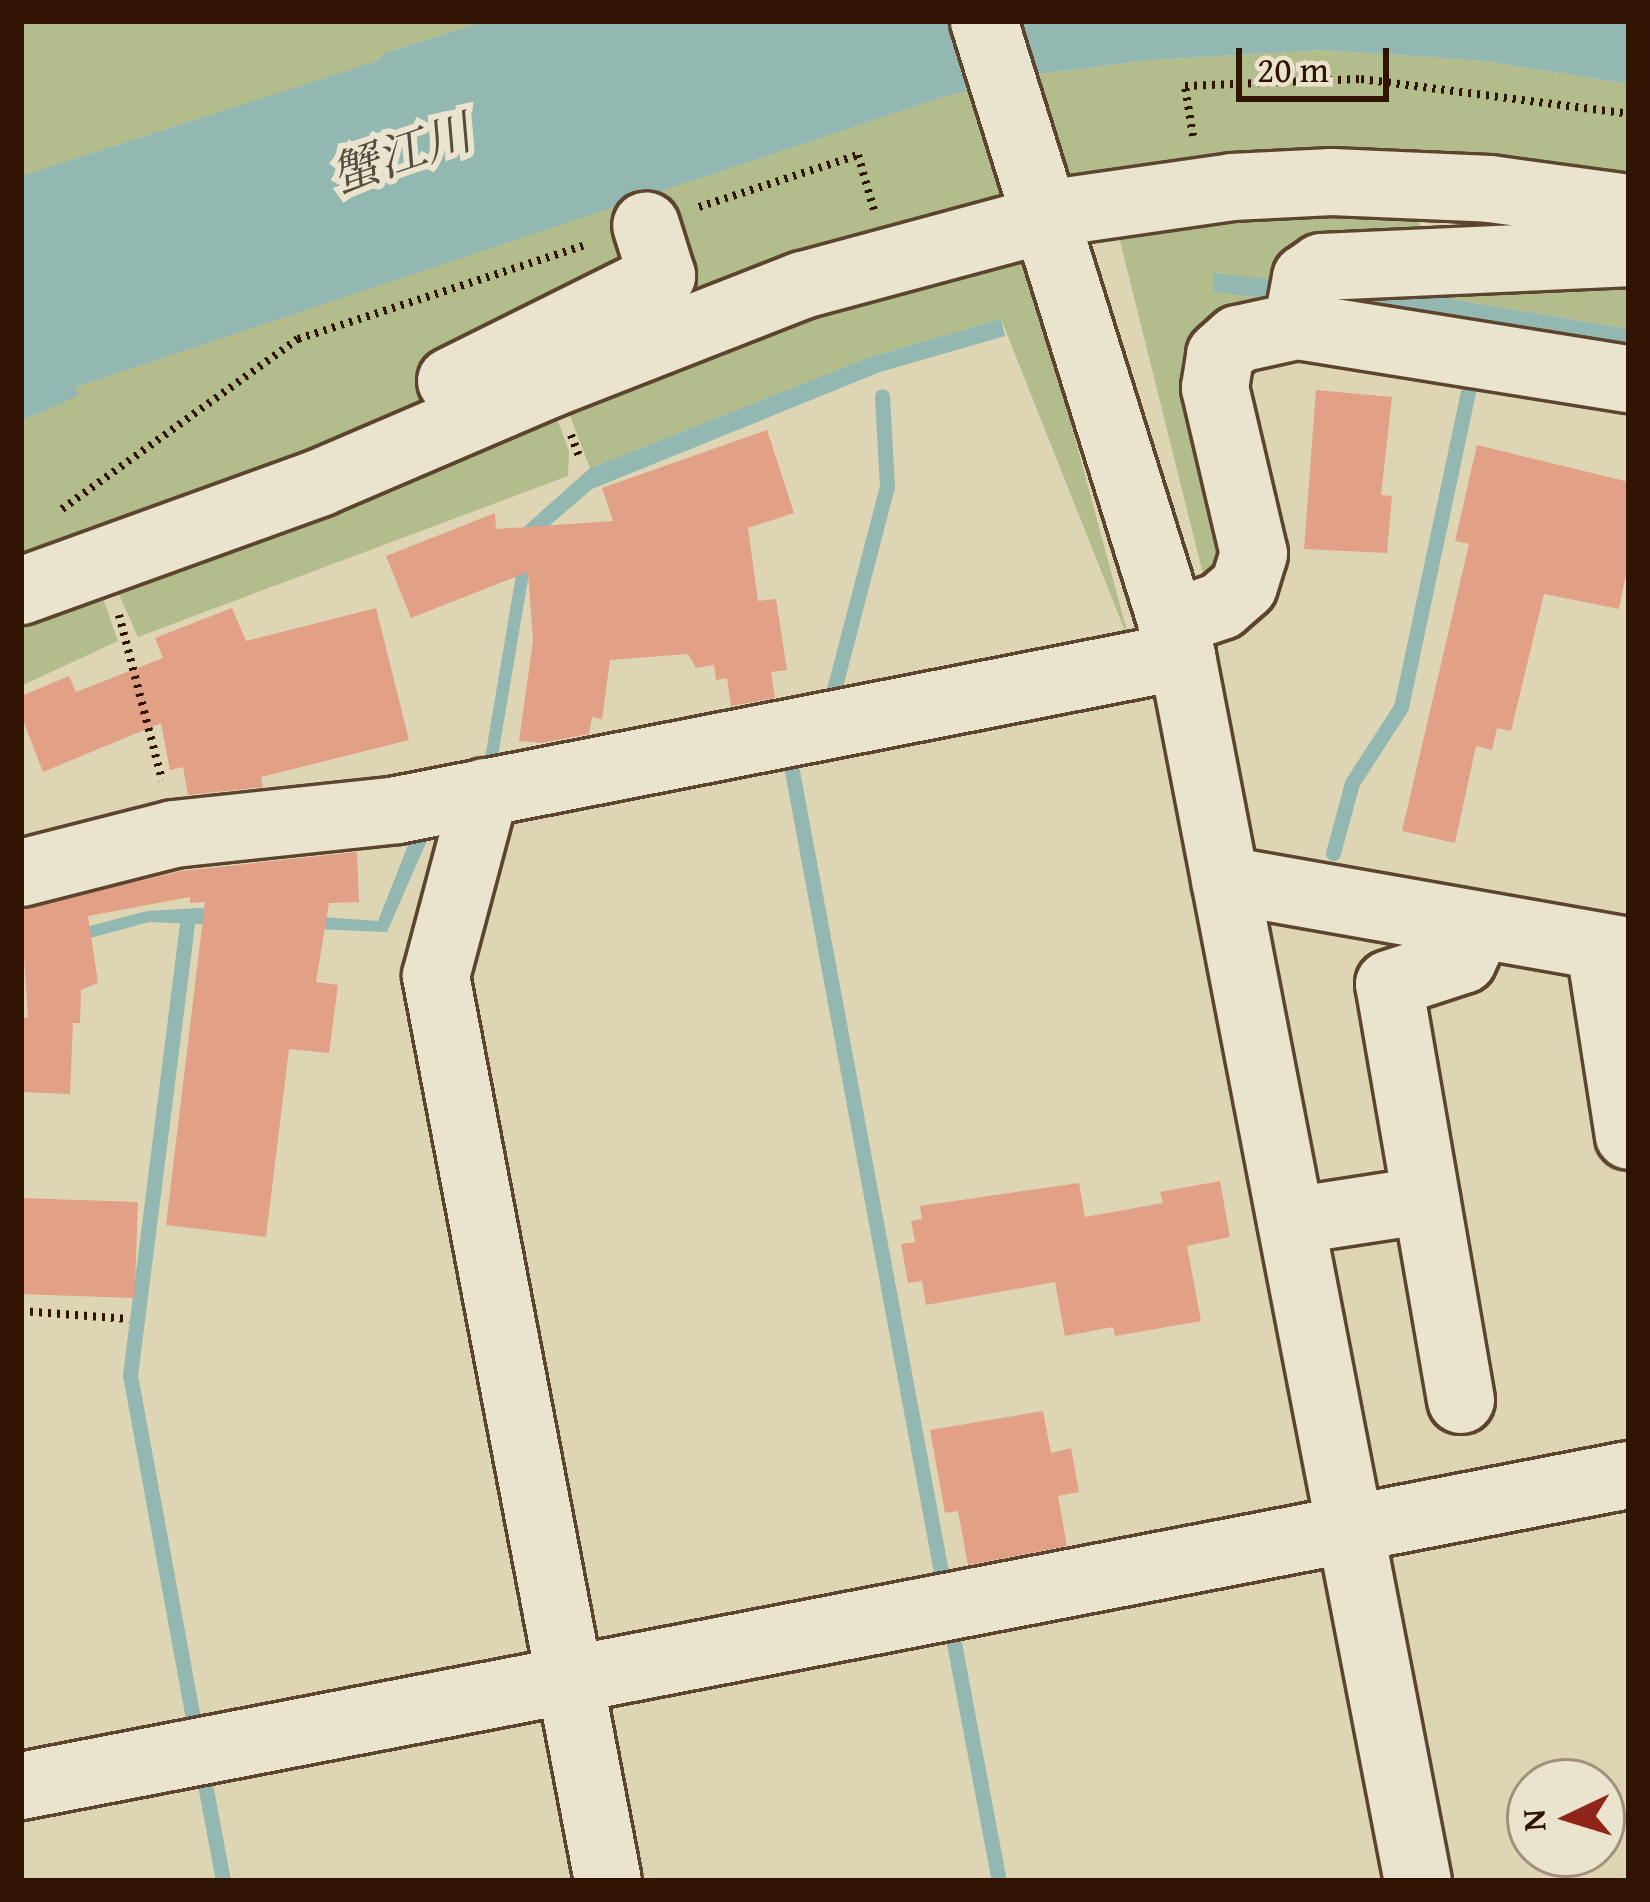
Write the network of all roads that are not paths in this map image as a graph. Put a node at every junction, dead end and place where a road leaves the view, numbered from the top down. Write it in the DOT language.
graph roads {
  1 [pos="984,21"];
  2 [pos="1043,205"];
  3 [pos="1629,208"];
  4 [pos="646,225"];
  5 [pos="1629,253"];
  6 [pos="1301,305"];
  7 [pos="1629,379"];
  8 [pos="320,483"];
  9 [pos="21,592"];
  10 [pos="1177,639"];
  11 [pos="485,792"];
  12 [pos="21,873"];
  13 [pos="1226,880"];
  14 [pos="1479,926"];
  15 [pos="1615,950"];
  16 [pos="1629,1136"];
  17 [pos="1426,1200"];
  18 [pos="1292,1221"];
  19 [pos="1461,1400"];
  20 [pos="1629,1475"];
  21 [pos="1351,1527"];
  22 [pos="569,1681"];
  23 [pos="21,1786"];
  24 [pos="608,1881"];
  25 [pos="1418,1881"];
  1 -- 2 [label="street"];
  2 -- 3 [label="street"];
  2 -- 8 [label="street"];
  2 -- 10 [label="street"];
  4 -- 8 [label="street"];
  5 -- 6 [label="street"];
  6 -- 7 [label="street"];
  6 -- 10 [label="street"];
  8 -- 9 [label="street"];
  10 -- 11 [label="street"];
  10 -- 13 [label="street"];
  11 -- 12 [label="street"];
  11 -- 22 [label="street"];
  13 -- 14 [label="street"];
  13 -- 18 [label="street"];
  14 -- 15 [label="street"];
  14 -- 17 [label="street"];
  15 -- 16 [label="street"];
  17 -- 18 [label="street"];
  17 -- 19 [label="street"];
  18 -- 21 [label="street"];
  20 -- 21 [label="street"];
  21 -- 22 [label="street"];
  21 -- 25 [label="street"];
  22 -- 23 [label="street"];
  22 -- 24 [label="street"];
}
